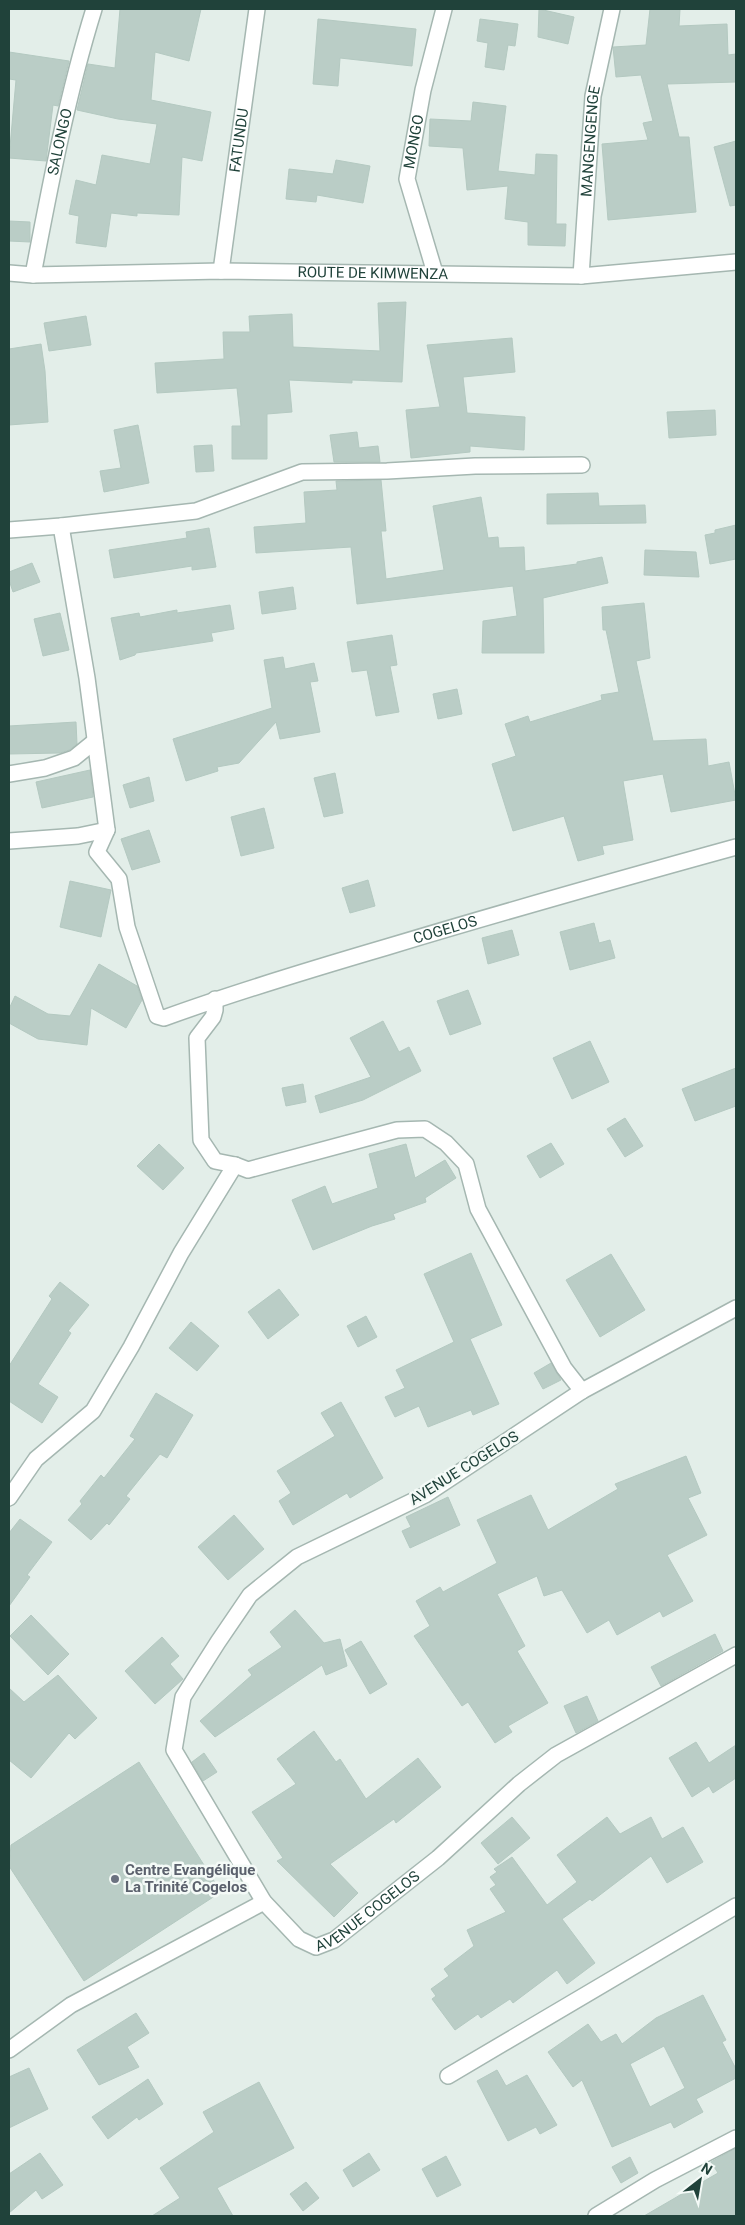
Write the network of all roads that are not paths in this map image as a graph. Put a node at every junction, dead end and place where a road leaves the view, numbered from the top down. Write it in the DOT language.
graph roads {
  1 [pos="94,9"];
  2 [pos="258,9"];
  3 [pos="444,9"];
  4 [pos="612,9"];
  5 [pos="736,262"];
  6 [pos="221,271"];
  7 [pos="9,273"];
  8 [pos="435,273"];
  9 [pos="33,275"];
  10 [pos="581,276"];
  11 [pos="582,465"];
  12 [pos="61,526"];
  13 [pos="9,530"];
  14 [pos="95,741"];
  15 [pos="11,775"];
  16 [pos="107,830"];
  17 [pos="9,841"];
  18 [pos="736,847"];
  19 [pos="214,999"];
  20 [pos="235,1165"];
  21 [pos="736,1308"];
  22 [pos="582,1391"];
  23 [pos="9,1498"];
  24 [pos="736,1655"];
  25 [pos="264,1902"];
  26 [pos="736,1906"];
  27 [pos="9,2050"];
  28 [pos="448,2076"];
  29 [pos="736,2138"];
  30 [pos="596,2216"];
  1 -- 9 [label="street, SALONGO"];
  2 -- 6 [label="street, FATUNDU"];
  3 -- 8 [label="street, MONGO"];
  4 -- 10 [label="street, MANGENGENGE"];
  5 -- 10 [label="street, ROUTE DE KIMWENZA"];
  6 -- 8 [label="street, ROUTE DE KIMWENZA"];
  6 -- 9 [label="street, ROUTE DE KIMWENZA"];
  7 -- 9 [label="street, ROUTE DE KIMWENZA"];
  8 -- 10 [label="street, ROUTE DE KIMWENZA"];
  11 -- 12 [label="street"];
  12 -- 13 [label="street"];
  12 -- 14 [label="street"];
  14 -- 15 [label="street"];
  14 -- 16 [label="street"];
  16 -- 17 [label="street"];
  16 -- 19 [label="street, COGELOS"];
  18 -- 19 [label="street, COGELOS"];
  19 -- 20 [label="street"];
  20 -- 22 [label="street"];
  20 -- 23 [label="street"];
  21 -- 22 [label="street, AVENUE COGELOS"];
  22 -- 25 [label="street, AVENUE COGELOS"];
  24 -- 25 [label="street, AVENUE COGELOS"];
  25 -- 27 [label="street"];
  26 -- 28 [label="street"];
  29 -- 30 [label="street"];
}
